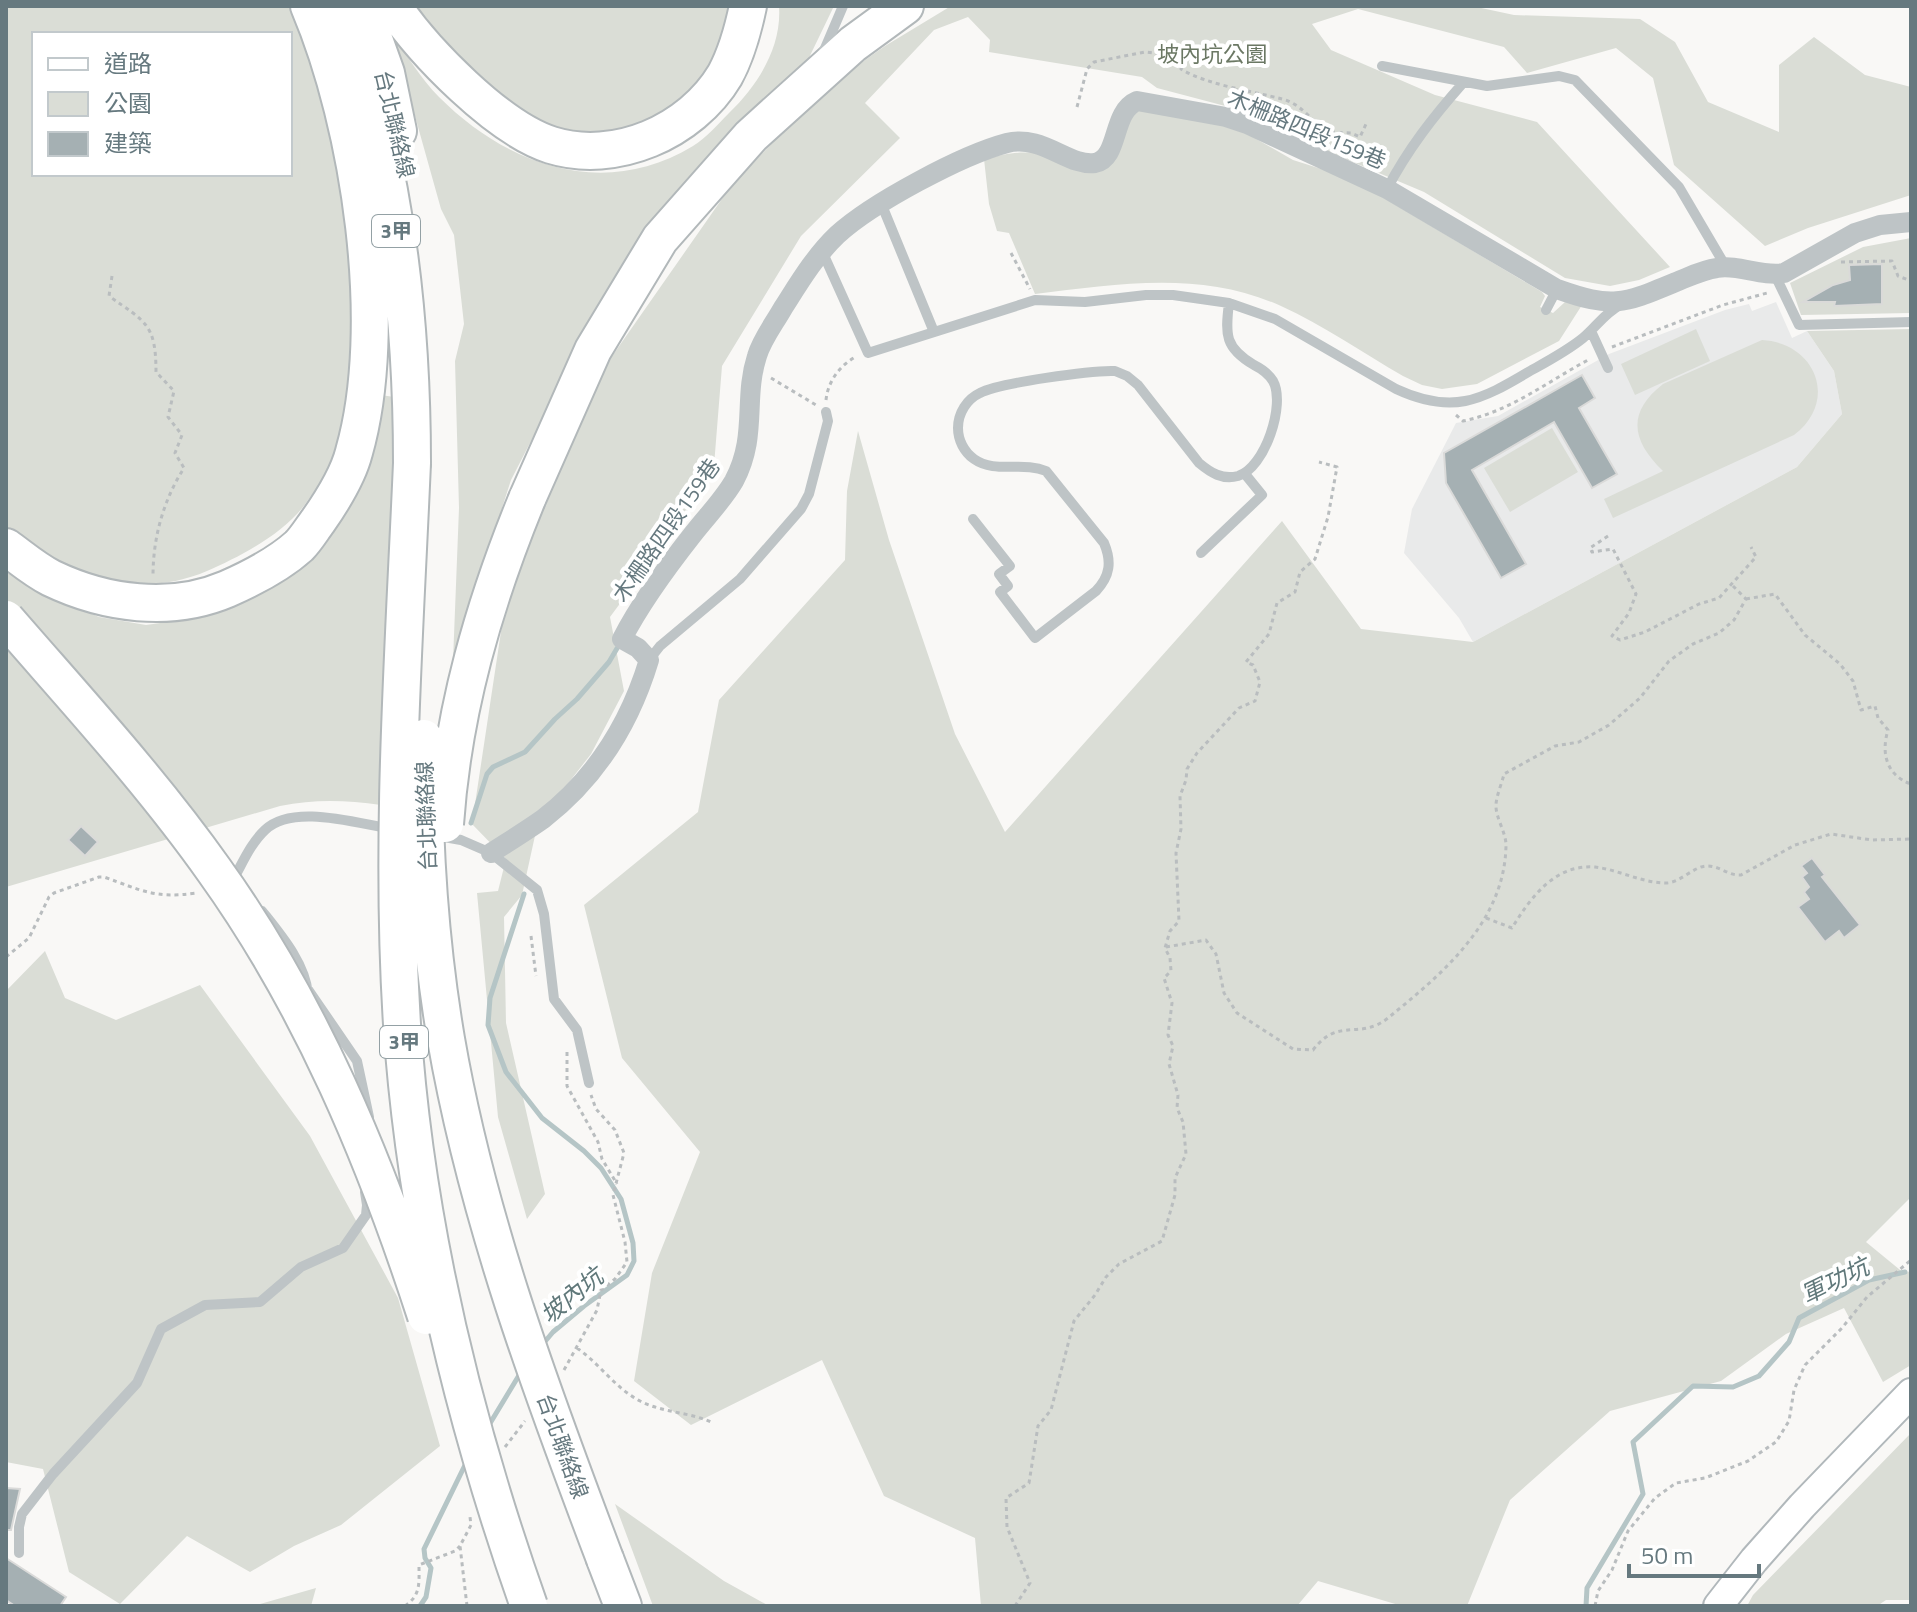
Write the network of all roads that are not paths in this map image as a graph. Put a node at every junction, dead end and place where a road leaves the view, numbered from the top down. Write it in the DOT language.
graph roads {
  1 [pos="309,6"];
  2 [pos="337,6"];
  3 [pos="363,6"];
  4 [pos="393,6"];
  5 [pos="748,6"];
  6 [pos="843,6"];
  7 [pos="905,6"];
  8 [pos="1382,66"];
  9 [pos="1463,83"];
  10 [pos="804,86"];
  11 [pos="1387,189"];
  12 [pos="881,203"];
  13 [pos="1911,222"];
  14 [pos="822,251"];
  15 [pos="1726,267"];
  16 [pos="1775,275"];
  17 [pos="1557,289"];
  18 [pos="1629,301"];
  19 [pos="1229,303"];
  20 [pos="1546,310"];
  21 [pos="1911,322"];
  22 [pos="1591,331"];
  23 [pos="934,332"];
  24 [pos="1608,368"];
  25 [pos="826,412"];
  26 [pos="422,462"];
  27 [pos="1245,474"];
  28 [pos="973,519"];
  29 [pos="6,547"];
  30 [pos="1201,553"];
  31 [pos="6,619"];
  32 [pos="649,660"];
  33 [pos="403,831"];
  34 [pos="418,833"];
  35 [pos="491,853"];
  36 [pos="244,890"];
  37 [pos="254,902"];
  38 [pos="307,988"];
  39 [pos="589,1083"];
  40 [pos="369,1117"];
  41 [pos="342,1128"];
  42 [pos="360,1179"];
  43 [pos="480,1187"];
  44 [pos="1911,1393"];
  45 [pos="19,1553"];
  46 [pos="528,1606"];
  47 [pos="623,1606"];
  48 [pos="1718,1606"];
  1 -- 29 [label="highway"];
  2 -- 26 [label="highway, 台北聯絡線 / 3甲"];
  3 -- 26 [label="highway, 台北聯絡線 / 3甲"];
  4 -- 5 [label="highway"];
  6 -- 10 [label="lane"];
  7 -- 10 [label="highway"];
  8 -- 9 [label="lane"];
  9 -- 11 [label="lane"];
  9 -- 15 [label="lane"];
  10 -- 43 [label="highway, bridge"];
  11 -- 12 [label="street, 木柵路四段159巷"];
  11 -- 17 [label="street, 木柵路四段159巷"];
  12 -- 14 [label="street, 木柵路四段159巷"];
  12 -- 23 [label="lane"];
  13 -- 16 [label="street"];
  14 -- 23 [label="lane"];
  14 -- 32 [label="street, 木柵路四段159巷"];
  15 -- 16 [label="street, 木柵路四段159巷"];
  15 -- 18 [label="street, 木柵路四段159巷"];
  16 -- 21 [label="lane"];
  17 -- 18 [label="street, 木柵路四段159巷"];
  17 -- 20 [label="lane"];
  18 -- 22 [label="lane"];
  19 -- 22 [label="lane"];
  19 -- 23 [label="lane"];
  19 -- 27 [label="lane"];
  22 -- 24 [label="lane"];
  25 -- 32 [label="lane"];
  26 -- 43 [label="highway, 台北聯絡線 / 3甲, bridge"];
  26 -- 46 [label="highway, 台北聯絡線 / 3甲, bridge"];
  27 -- 28 [label="lane"];
  27 -- 30 [label="lane"];
  31 -- 46 [label="highway, bridge"];
  32 -- 35 [label="street"];
  33 -- 36 [label="lane"];
  34 -- 35 [label="lane"];
  35 -- 39 [label="lane"];
  37 -- 38 [label="lane"];
  38 -- 40 [label="lane"];
  38 -- 41 [label="lane"];
  42 -- 45 [label="lane"];
  43 -- 47 [label="highway, 台北聯絡線 / 3甲, bridge"];
  44 -- 48 [label="main road"];
}
